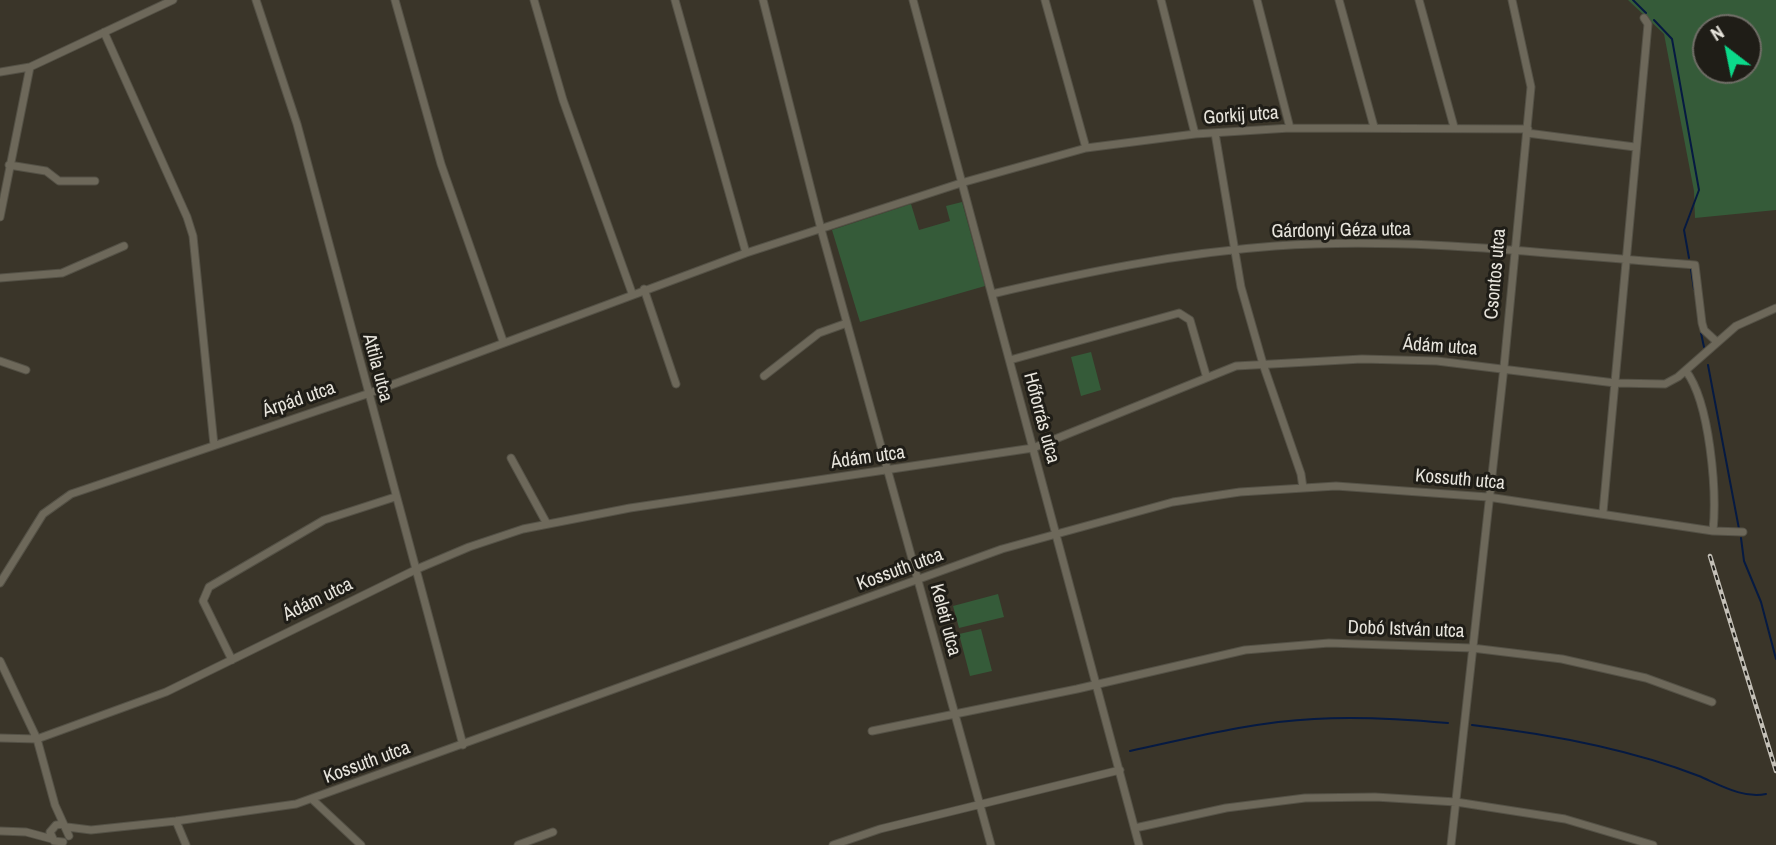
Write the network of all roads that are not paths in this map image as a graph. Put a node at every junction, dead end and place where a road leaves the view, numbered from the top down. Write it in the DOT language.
graph roads {
  1 [pos="173,0"];
  2 [pos="256,0"];
  3 [pos="395,0"];
  4 [pos="534,0"];
  5 [pos="675,0"];
  6 [pos="762,0"];
  7 [pos="913,0"];
  8 [pos="1045,0"];
  9 [pos="1161,0"];
  10 [pos="1258,0"];
  11 [pos="1339,0"];
  12 [pos="1419,0"];
  13 [pos="1512,0"];
  14 [pos="1644,18"];
  15 [pos="104,32"];
  16 [pos="30,67"];
  17 [pos="0,72"];
  18 [pos="1374,127"];
  19 [pos="1454,127"];
  20 [pos="1290,128"];
  21 [pos="1528,131"];
  22 [pos="1195,134"];
  23 [pos="1214,134"];
  24 [pos="1635,147"];
  25 [pos="1086,148"];
  26 [pos="9,165"];
  27 [pos="95,181"];
  28 [pos="961,183"];
  29 [pos="0,217"];
  30 [pos="821,229"];
  31 [pos="124,246"];
  32 [pos="1234,251"];
  33 [pos="1514,251"];
  34 [pos="746,253"];
  35 [pos="1628,260"];
  36 [pos="0,278"];
  37 [pos="644,289"];
  38 [pos="632,293"];
  39 [pos="992,294"];
  40 [pos="1776,308"];
  41 [pos="847,323"];
  42 [pos="503,341"];
  43 [pos="1717,342"];
  44 [pos="1010,360"];
  45 [pos="0,361"];
  46 [pos="1263,364"];
  47 [pos="1504,367"];
  48 [pos="26,370"];
  49 [pos="1686,371"];
  50 [pos="1206,375"];
  51 [pos="764,376"];
  52 [pos="1615,383"];
  53 [pos="676,384"];
  54 [pos="367,394"];
  55 [pos="214,445"];
  56 [pos="1033,448"];
  57 [pos="511,458"];
  58 [pos="887,471"];
  59 [pos="1303,488"];
  60 [pos="395,497"];
  61 [pos="1488,497"];
  62 [pos="1603,512"];
  63 [pos="547,524"];
  64 [pos="1713,531"];
  65 [pos="1743,532"];
  66 [pos="1056,533"];
  67 [pos="417,569"];
  68 [pos="918,580"];
  69 [pos="0,583"];
  70 [pos="1472,648"];
  71 [pos="232,660"];
  72 [pos="1,665"];
  73 [pos="1096,683"];
  74 [pos="1712,702"];
  75 [pos="954,712"];
  76 [pos="872,731"];
  77 [pos="0,738"];
  78 [pos="37,739"];
  79 [pos="463,745"];
  80 [pos="1120,770"];
  81 [pos="313,800"];
  82 [pos="1456,802"];
  83 [pos="980,804"];
  84 [pos="55,805"];
  85 [pos="176,821"];
  86 [pos="65,826"];
  87 [pos="53,827"];
  88 [pos="1135,828"];
  89 [pos="92,830"];
  90 [pos="0,831"];
  91 [pos="26,832"];
  92 [pos="553,832"];
  93 [pos="59,841"];
  94 [pos="186,845"];
  95 [pos="361,845"];
  96 [pos="518,845"];
  97 [pos="832,845"];
  98 [pos="991,845"];
  99 [pos="1139,845"];
  100 [pos="1451,845"];
  101 [pos="1653,845"];
  1 -- 15 [label="street"];
  2 -- 54 [label="street, Attila utca"];
  3 -- 42 [label="street"];
  4 -- 38 [label="street"];
  5 -- 34 [label="street"];
  6 -- 30 [label="street, Keleti utca"];
  7 -- 28 [label="street, Hőforrás utca"];
  8 -- 25 [label="street"];
  9 -- 22 [label="street"];
  10 -- 20 [label="street"];
  11 -- 18 [label="street"];
  12 -- 19 [label="street"];
  13 -- 21 [label="street, Csontos utca"];
  14 -- 24 [label="street"];
  15 -- 16 [label="street"];
  15 -- 55 [label="street"];
  16 -- 17 [label="street"];
  16 -- 26 [label="street"];
  18 -- 19 [label="street, Gorkij utca"];
  18 -- 20 [label="street, Gorkij utca"];
  19 -- 21 [label="street, Gorkij utca"];
  20 -- 23 [label="street, Gorkij utca"];
  21 -- 24 [label="street, Gorkij utca"];
  21 -- 33 [label="street, Csontos utca"];
  22 -- 23 [label="street, Gorkij utca"];
  22 -- 25 [label="street, Gorkij utca"];
  23 -- 32 [label="street"];
  24 -- 35 [label="street"];
  25 -- 28 [label="street, Gorkij utca"];
  26 -- 27 [label="street"];
  26 -- 29 [label="street"];
  28 -- 30 [label="street, Árpád utca"];
  28 -- 39 [label="street, Hőforrás utca"];
  30 -- 34 [label="street, Árpád utca"];
  30 -- 41 [label="street, Keleti utca"];
  31 -- 36 [label="street"];
  32 -- 33 [label="street, Gárdonyi Géza utca"];
  32 -- 39 [label="street, Gárdonyi Géza utca"];
  32 -- 46 [label="street"];
  33 -- 35 [label="street, Gárdonyi Géza utca"];
  33 -- 47 [label="street, Csontos utca"];
  34 -- 37 [label="street, Árpád utca"];
  35 -- 43 [label="street, Gárdonyi Géza utca"];
  35 -- 52 [label="street"];
  37 -- 38 [label="street, Árpád utca"];
  37 -- 53 [label="street"];
  38 -- 42 [label="street, Árpád utca"];
  39 -- 44 [label="street, Hőforrás utca"];
  40 -- 43 [label="street, Ádám utca"];
  41 -- 51 [label="street"];
  41 -- 58 [label="street, Keleti utca"];
  42 -- 54 [label="street, Árpád utca"];
  43 -- 49 [label="street, Ádám utca"];
  44 -- 50 [label="street"];
  44 -- 56 [label="street, Hőforrás utca"];
  45 -- 48 [label="street"];
  46 -- 47 [label="street, Ádám utca"];
  46 -- 50 [label="street, Ádám utca"];
  46 -- 59 [label="street"];
  47 -- 52 [label="street, Ádám utca"];
  47 -- 61 [label="street, Csontos utca"];
  49 -- 52 [label="street, Ádám utca"];
  49 -- 64 [label="street"];
  50 -- 56 [label="street, Ádám utca"];
  52 -- 62 [label="street"];
  54 -- 55 [label="street, Árpád utca"];
  54 -- 60 [label="street, Attila utca"];
  55 -- 69 [label="street, Árpád utca"];
  56 -- 58 [label="street, Ádám utca"];
  56 -- 66 [label="street, Hőforrás utca"];
  57 -- 63 [label="street"];
  58 -- 63 [label="street, Ádám utca"];
  58 -- 68 [label="street, Keleti utca"];
  59 -- 61 [label="street, Kossuth utca"];
  59 -- 66 [label="street, Kossuth utca"];
  60 -- 67 [label="street, Attila utca"];
  60 -- 71 [label="street"];
  61 -- 62 [label="street, Kossuth utca"];
  61 -- 70 [label="street, Csontos utca"];
  62 -- 64 [label="street, Kossuth utca"];
  63 -- 67 [label="street, Ádám utca"];
  64 -- 65 [label="street, Kossuth utca"];
  66 -- 68 [label="street, Kossuth utca"];
  66 -- 73 [label="street, Hőforrás utca"];
  67 -- 71 [label="street, Ádám utca"];
  67 -- 79 [label="street, Attila utca"];
  68 -- 75 [label="street, Keleti utca"];
  68 -- 79 [label="street, Kossuth utca"];
  70 -- 73 [label="street, Dobó István utca"];
  70 -- 74 [label="street, Dobó István utca"];
  70 -- 82 [label="street, Csontos utca"];
  71 -- 78 [label="street, Ádám utca"];
  72 -- 78 [label="street"];
  73 -- 75 [label="street, Dobó István utca"];
  73 -- 80 [label="street, Hőforrás utca"];
  75 -- 76 [label="street, Dobó István utca"];
  75 -- 83 [label="street, Keleti utca"];
  77 -- 78 [label="street"];
  78 -- 84 [label="street"];
  79 -- 81 [label="street, Kossuth utca"];
  80 -- 83 [label="street"];
  80 -- 88 [label="street, Hőforrás utca"];
  81 -- 85 [label="street, Kossuth utca"];
  81 -- 95 [label="street"];
  82 -- 88 [label="street"];
  82 -- 100 [label="street, Csontos utca"];
  82 -- 101 [label="street"];
  83 -- 97 [label="street"];
  83 -- 98 [label="street, Keleti utca"];
  84 -- 86 [label="street"];
  84 -- 87 [label="street"];
  85 -- 89 [label="street, Kossuth utca"];
  85 -- 94 [label="street"];
  86 -- 87 [label="street, Kossuth utca"];
  86 -- 89 [label="street, Kossuth utca"];
  86 -- 93 [label="street"];
  87 -- 91 [label="street, Kossuth utca"];
  87 -- 93 [label="street"];
  88 -- 99 [label="street, Hőforrás utca"];
  89 -- 93 [label="street, Kossuth utca"];
  90 -- 91 [label="street, Kossuth utca"];
  91 -- 93 [label="street, Kossuth utca"];
  92 -- 96 [label="street"];
}
